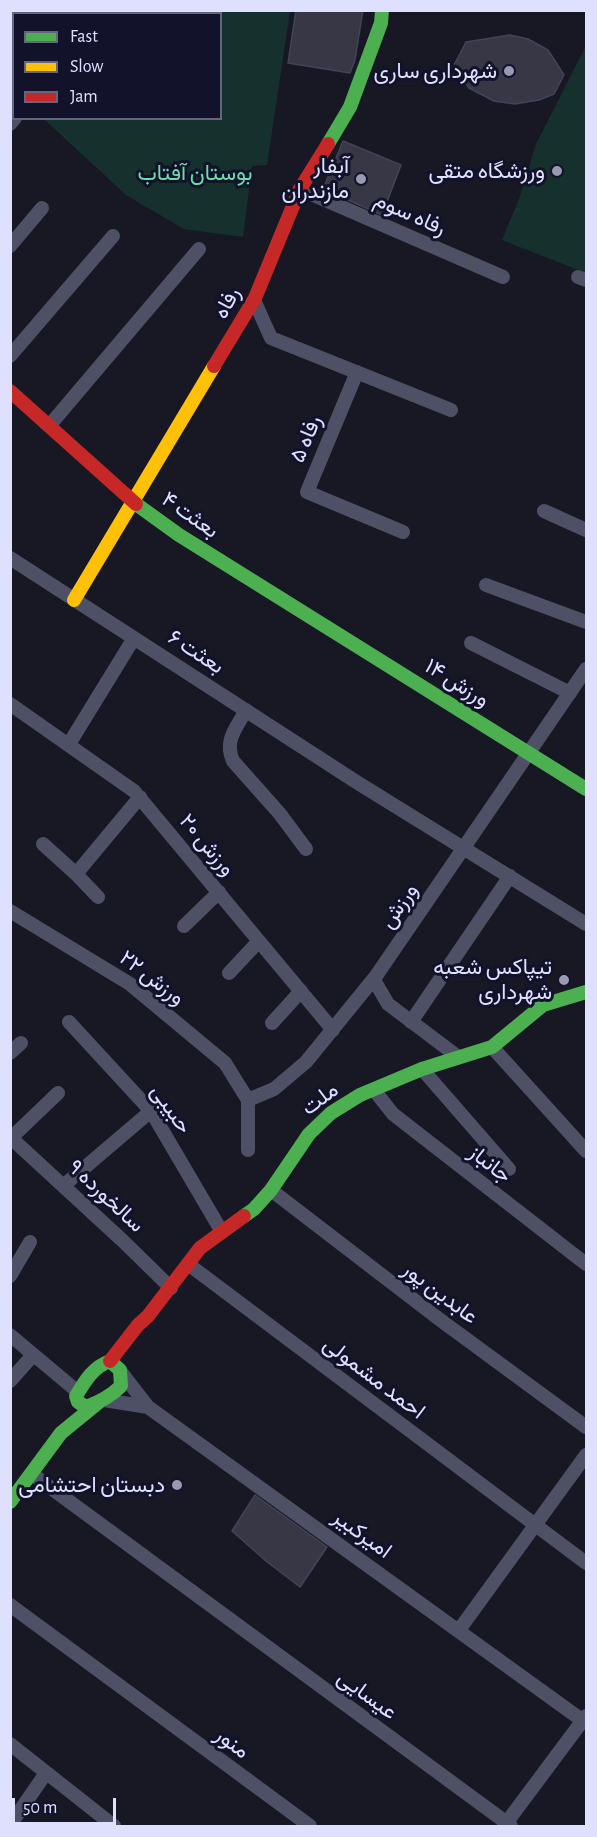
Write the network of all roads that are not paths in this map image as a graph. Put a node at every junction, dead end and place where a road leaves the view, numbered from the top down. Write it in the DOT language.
graph roads {
  1 [pos="382,10"];
  2 [pos="300,189"];
  3 [pos="42,208"];
  4 [pos="113,236"];
  5 [pos="10,246"];
  6 [pos="200,249"];
  7 [pos="503,277"];
  8 [pos="254,300"];
  9 [pos="10,356"];
  10 [pos="357,372"];
  11 [pos="10,391"];
  12 [pos="451,410"];
  13 [pos="49,426"];
  14 [pos="134,501"];
  15 [pos="544,511"];
  16 [pos="586,530"];
  17 [pos="403,532"];
  18 [pos="10,558"];
  19 [pos="486,585"];
  20 [pos="74,600"];
  21 [pos="586,622"];
  22 [pos="134,638"];
  23 [pos="471,643"];
  24 [pos="363,649"];
  25 [pos="586,669"];
  26 [pos="570,693"];
  27 [pos="10,704"];
  28 [pos="246,710"];
  29 [pos="69,744"];
  30 [pos="529,752"];
  31 [pos="586,789"];
  32 [pos="140,797"];
  33 [pos="43,844"];
  34 [pos="463,848"];
  35 [pos="306,849"];
  36 [pos="76,874"];
  37 [pos="510,876"];
  38 [pos="219,892"];
  39 [pos="98,897"];
  40 [pos="10,912"];
  41 [pos="586,924"];
  42 [pos="184,926"];
  43 [pos="259,941"];
  44 [pos="229,973"];
  45 [pos="374,980"];
  46 [pos="301,991"];
  47 [pos="583,994"];
  48 [pos="69,1022"];
  49 [pos="411,1022"];
  50 [pos="272,1023"];
  51 [pos="333,1030"];
  52 [pos="21,1043"];
  53 [pos="492,1047"];
  54 [pos="10,1053"];
  55 [pos="457,1056"];
  56 [pos="422,1069"];
  57 [pos="374,1090"];
  58 [pos="58,1093"];
  59 [pos="248,1100"];
  60 [pos="151,1111"];
  61 [pos="11,1138"];
  62 [pos="248,1150"];
  63 [pos="586,1150"];
  64 [pos="509,1169"];
  65 [pos="63,1186"];
  66 [pos="271,1190"];
  67 [pos="222,1232"];
  68 [pos="30,1242"];
  69 [pos="188,1264"];
  70 [pos="586,1264"];
  71 [pos="10,1276"];
  72 [pos="171,1288"];
  73 [pos="10,1335"];
  74 [pos="33,1355"];
  75 [pos="117,1367"];
  76 [pos="10,1381"];
  77 [pos="77,1394"];
  78 [pos="102,1401"];
  79 [pos="148,1407"];
  80 [pos="586,1427"];
  81 [pos="61,1433"];
  82 [pos="586,1455"];
  83 [pos="32,1474"];
  84 [pos="10,1502"];
  85 [pos="535,1525"];
  86 [pos="586,1563"];
  87 [pos="10,1605"];
  88 [pos="459,1630"];
  89 [pos="585,1720"];
  90 [pos="10,1744"];
  91 [pos="46,1773"];
  92 [pos="10,1825"];
  93 [pos="507,1825"];
  94 [pos="114,1827"];
  95 [pos="310,1827"];
  1 -- 2 [label="street, رفاه"];
  2 -- 7 [label="street, رفاه سوم"];
  2 -- 8 [label="street, رفاه"];
  3 -- 5 [label="street"];
  4 -- 9 [label="street"];
  6 -- 13 [label="street"];
  8 -- 10 [label="street"];
  8 -- 14 [label="street, رفاه"];
  10 -- 12 [label="street"];
  10 -- 17 [label="street, رفاه ۵"];
  11 -- 13 [label="street, بعثت ۴"];
  13 -- 14 [label="street, بعثت ۴"];
  14 -- 20 [label="street, رفاه"];
  14 -- 24 [label="street, بعثت ۴"];
  15 -- 16 [label="street"];
  18 -- 20 [label="street, بعثت ۶"];
  19 -- 21 [label="street"];
  20 -- 22 [label="street, بعثت ۶"];
  22 -- 28 [label="street, بعثت ۶"];
  22 -- 29 [label="street"];
  23 -- 26 [label="street"];
  24 -- 30 [label="street, ورزش ۱۴"];
  25 -- 26 [label="street, ورزش"];
  26 -- 30 [label="street, ورزش"];
  27 -- 29 [label="street, ورزش ۲۰"];
  28 -- 34 [label="street, بعثت ۶"];
  28 -- 35 [label="street"];
  29 -- 32 [label="street, ورزش ۲۰"];
  30 -- 31 [label="street, ورزش ۱۴"];
  30 -- 34 [label="street, ورزش"];
  32 -- 36 [label="street"];
  32 -- 38 [label="street, ورزش ۲۰"];
  33 -- 36 [label="street"];
  34 -- 37 [label="street, بعثت ۶"];
  34 -- 45 [label="street, ورزش"];
  36 -- 39 [label="street"];
  37 -- 41 [label="street, بعثت ۶"];
  37 -- 49 [label="street"];
  38 -- 42 [label="street"];
  38 -- 43 [label="street, ورزش ۲۰"];
  40 -- 59 [label="street, ورزش ۲۲"];
  43 -- 44 [label="street"];
  43 -- 46 [label="street, ورزش ۲۰"];
  45 -- 49 [label="street"];
  45 -- 51 [label="street, ورزش"];
  46 -- 50 [label="street"];
  46 -- 51 [label="street, ورزش ۲۰"];
  47 -- 53 [label="street, ملت"];
  48 -- 60 [label="street, حبیبی"];
  49 -- 55 [label="street"];
  51 -- 59 [label="street, ورزش"];
  52 -- 54 [label="street"];
  53 -- 55 [label="street, ملت"];
  53 -- 63 [label="street"];
  55 -- 56 [label="street, ملت"];
  56 -- 57 [label="street, ملت"];
  56 -- 64 [label="street"];
  57 -- 66 [label="street, ملت"];
  57 -- 70 [label="street, جانباز"];
  58 -- 61 [label="street"];
  59 -- 62 [label="street"];
  60 -- 65 [label="street"];
  60 -- 67 [label="street, حبیبی"];
  61 -- 65 [label="street, سالخورده ۹"];
  65 -- 72 [label="street, سالخورده ۹"];
  66 -- 67 [label="street, ملت"];
  66 -- 80 [label="street, عابدین پور"];
  67 -- 69 [label="street, ملت"];
  68 -- 71 [label="street"];
  69 -- 72 [label="street, ملت"];
  69 -- 85 [label="street, احمد مشمولی"];
  72 -- 75 [label="street, ملت"];
  73 -- 74 [label="street"];
  74 -- 76 [label="street"];
  74 -- 77 [label="street"];
  75 -- 77 [label="street"];
  75 -- 78 [label="street, ملت"];
  75 -- 79 [label="street, امیرکبیر"];
  77 -- 78 [label="street"];
  77 -- 81 [label="street"];
  78 -- 79 [label="street"];
  78 -- 81 [label="street"];
  79 -- 88 [label="street, امیرکبیر"];
  81 -- 83 [label="street"];
  82 -- 85 [label="street"];
  83 -- 84 [label="street"];
  83 -- 93 [label="street, عیسایی"];
  85 -- 86 [label="street, احمد مشمولی"];
  85 -- 88 [label="street"];
  87 -- 95 [label="street, منور"];
  88 -- 89 [label="street, امیرکبیر"];
  89 -- 93 [label="street"];
  90 -- 91 [label="street"];
  91 -- 92 [label="street"];
  91 -- 94 [label="street"];
}
